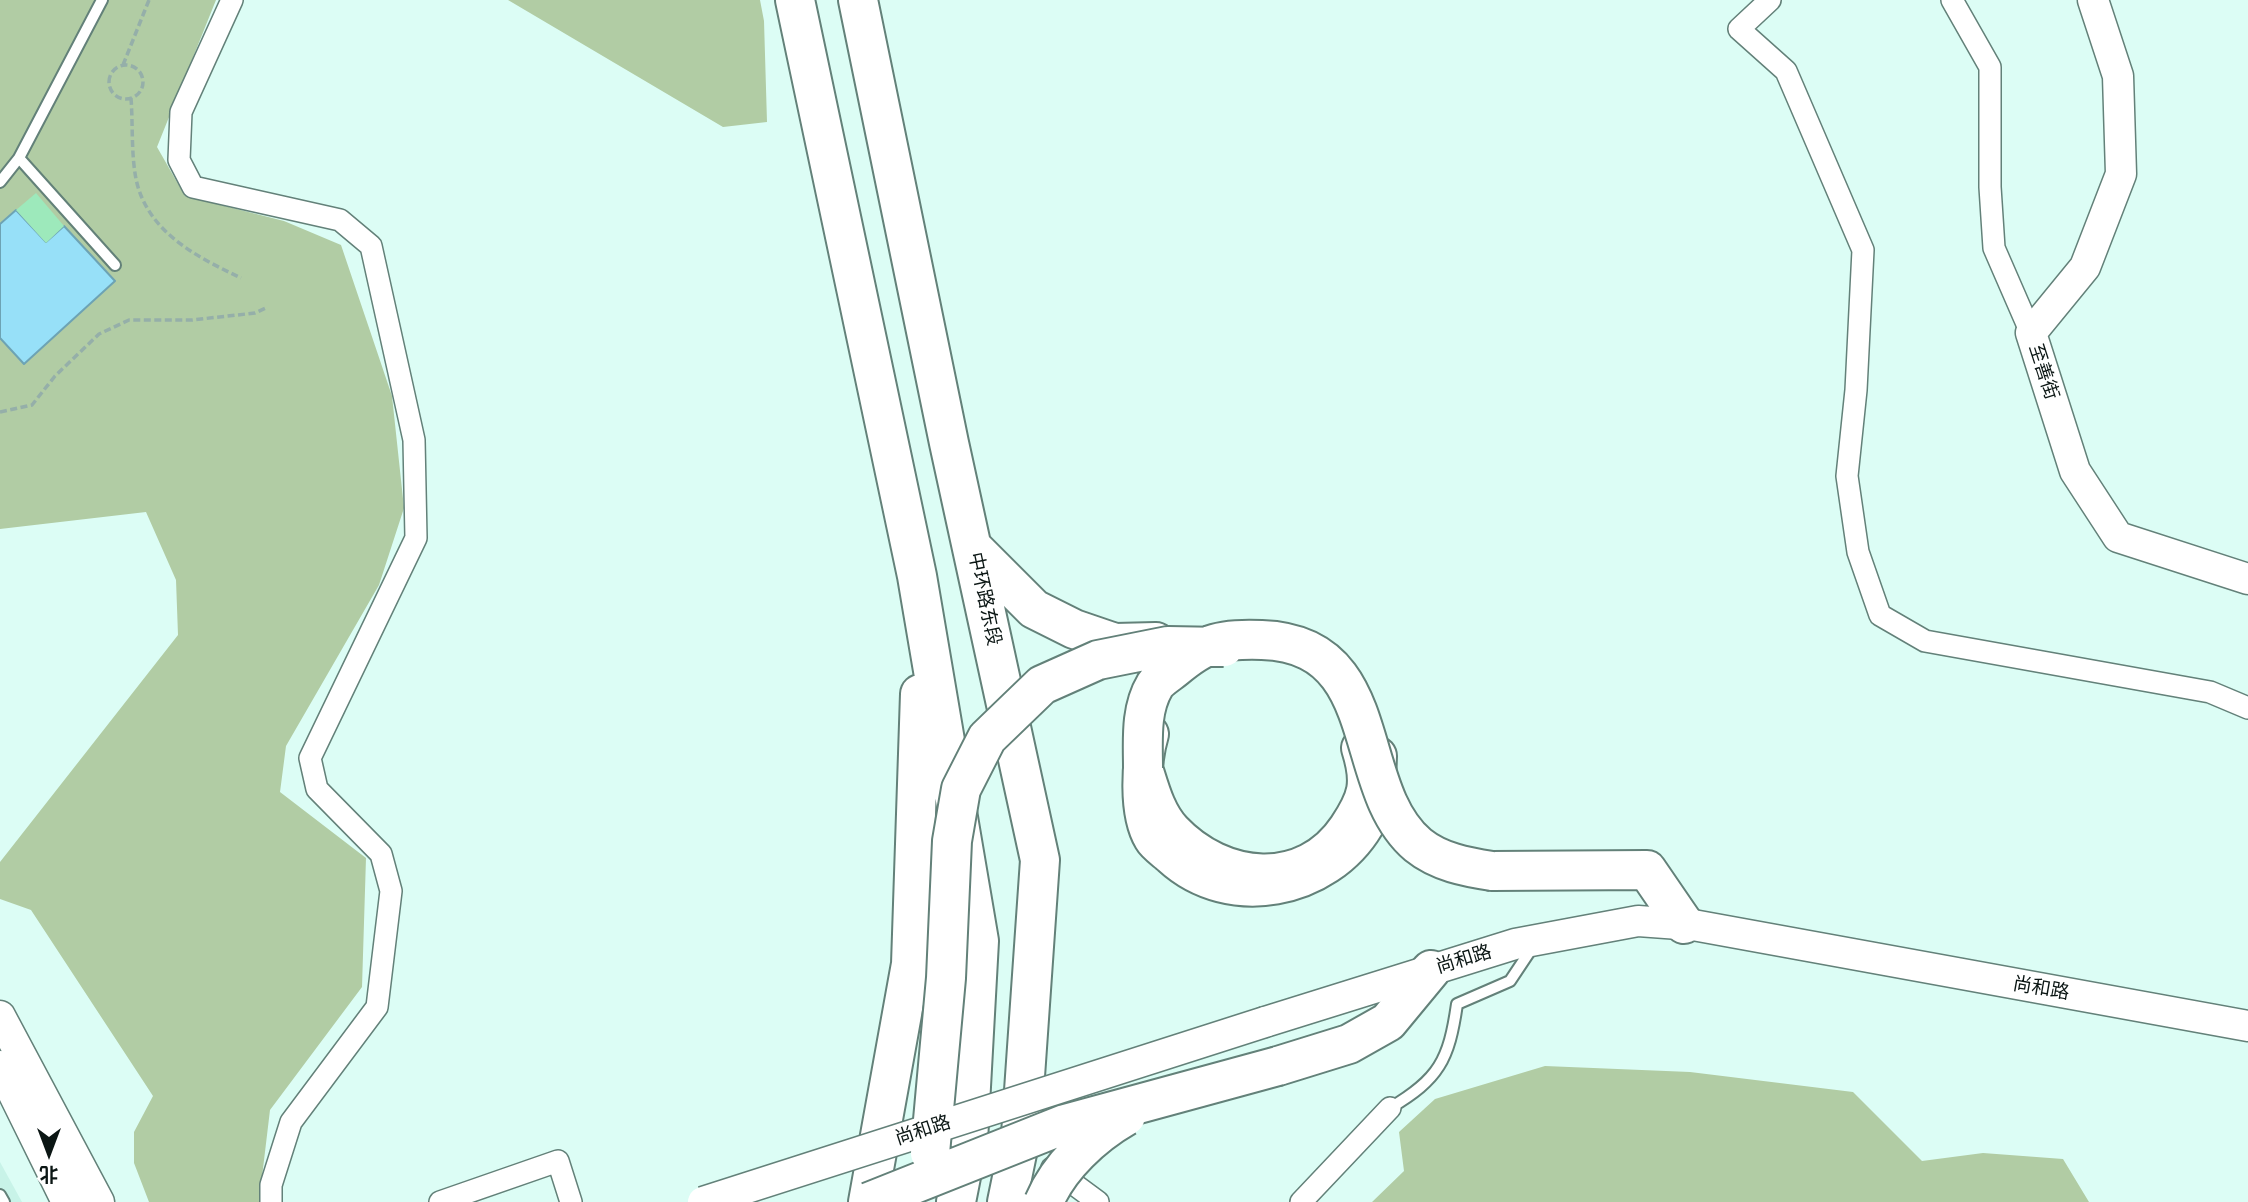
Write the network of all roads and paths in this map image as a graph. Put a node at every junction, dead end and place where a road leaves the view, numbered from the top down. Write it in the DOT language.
graph roads {
  1 [pos="102,0"];
  2 [pos="149,0"];
  3 [pos="232,0"];
  4 [pos="795,0"];
  5 [pos="858,0"];
  6 [pos="1770,0"];
  7 [pos="1952,0"];
  8 [pos="2093,0"];
  9 [pos="123,65"];
  10 [pos="131,98"];
  11 [pos="19,158"];
  12 [pos="0,182"];
  13 [pos="115,265"];
  14 [pos="241,278"];
  15 [pos="268,306"];
  16 [pos="2031,333"];
  17 [pos="0,412"];
  18 [pos="973,548"];
  19 [pos="2248,579"];
  20 [pos="923,612"];
  21 [pos="1224,646"];
  22 [pos="2248,708"];
  23 [pos="1040,860"];
  24 [pos="1684,924"];
  25 [pos="1536,940"];
  26 [pos="1431,970"];
  27 [pos="0,1016"];
  28 [pos="2248,1026"];
  29 [pos="0,1066"];
  30 [pos="1155,1100"];
  31 [pos="1390,1108"];
  32 [pos="1042,1191"];
  33 [pos="0,1195"];
  34 [pos="4,1202"];
  35 [pos="67,1202"];
  36 [pos="99,1202"];
  37 [pos="271,1202"];
  38 [pos="440,1202"];
  39 [pos="571,1202"];
  40 [pos="703,1202"];
  41 [pos="868,1202"];
  42 [pos="927,1202"];
  43 [pos="956,1202"];
  44 [pos="1007,1202"];
  45 [pos="1098,1202"];
  46 [pos="1301,1202"];
  1 -- 11 [label="lane"];
  2 -- 9 [label="path"];
  3 -- 37 [label="street"];
  4 -- 20 [label="highway"];
  5 -- 18 [label="highway, 中环路东段"];
  6 -- 22 [label="street"];
  7 -- 16 [label="street"];
  8 -- 16 [label="street, 至善街"];
  9 -- 10 [label="path"];
  9 -- 10 [label="path"];
  10 -- 14 [label="path"];
  11 -- 12 [label="lane"];
  11 -- 13 [label="lane"];
  15 -- 17 [label="path"];
  16 -- 19 [label="street, 至善街"];
  18 -- 21 [label="highway"];
  18 -- 23 [label="highway, 中环路东段"];
  20 -- 41 [label="highway"];
  20 -- 43 [label="highway"];
  21 -- 24 [label="highway, bridge"];
  21 -- 42 [label="highway, bridge"];
  23 -- 32 [label="highway"];
  23 -- 44 [label="highway, 中环路东段"];
  24 -- 25 [label="street, 尚和路"];
  24 -- 28 [label="street, 尚和路"];
  25 -- 26 [label="street, 尚和路"];
  25 -- 31 [label="lane"];
  26 -- 30 [label="highway, bridge"];
  26 -- 40 [label="street, 尚和路, bridge"];
  27 -- 36 [label="street"];
  29 -- 35 [label="street"];
  30 -- 32 [label="highway, bridge"];
  30 -- 41 [label="highway, bridge"];
  31 -- 46 [label="street"];
  32 -- 45 [label="street"];
  33 -- 34 [label="lane"];
  38 -- 39 [label="street"];
}
